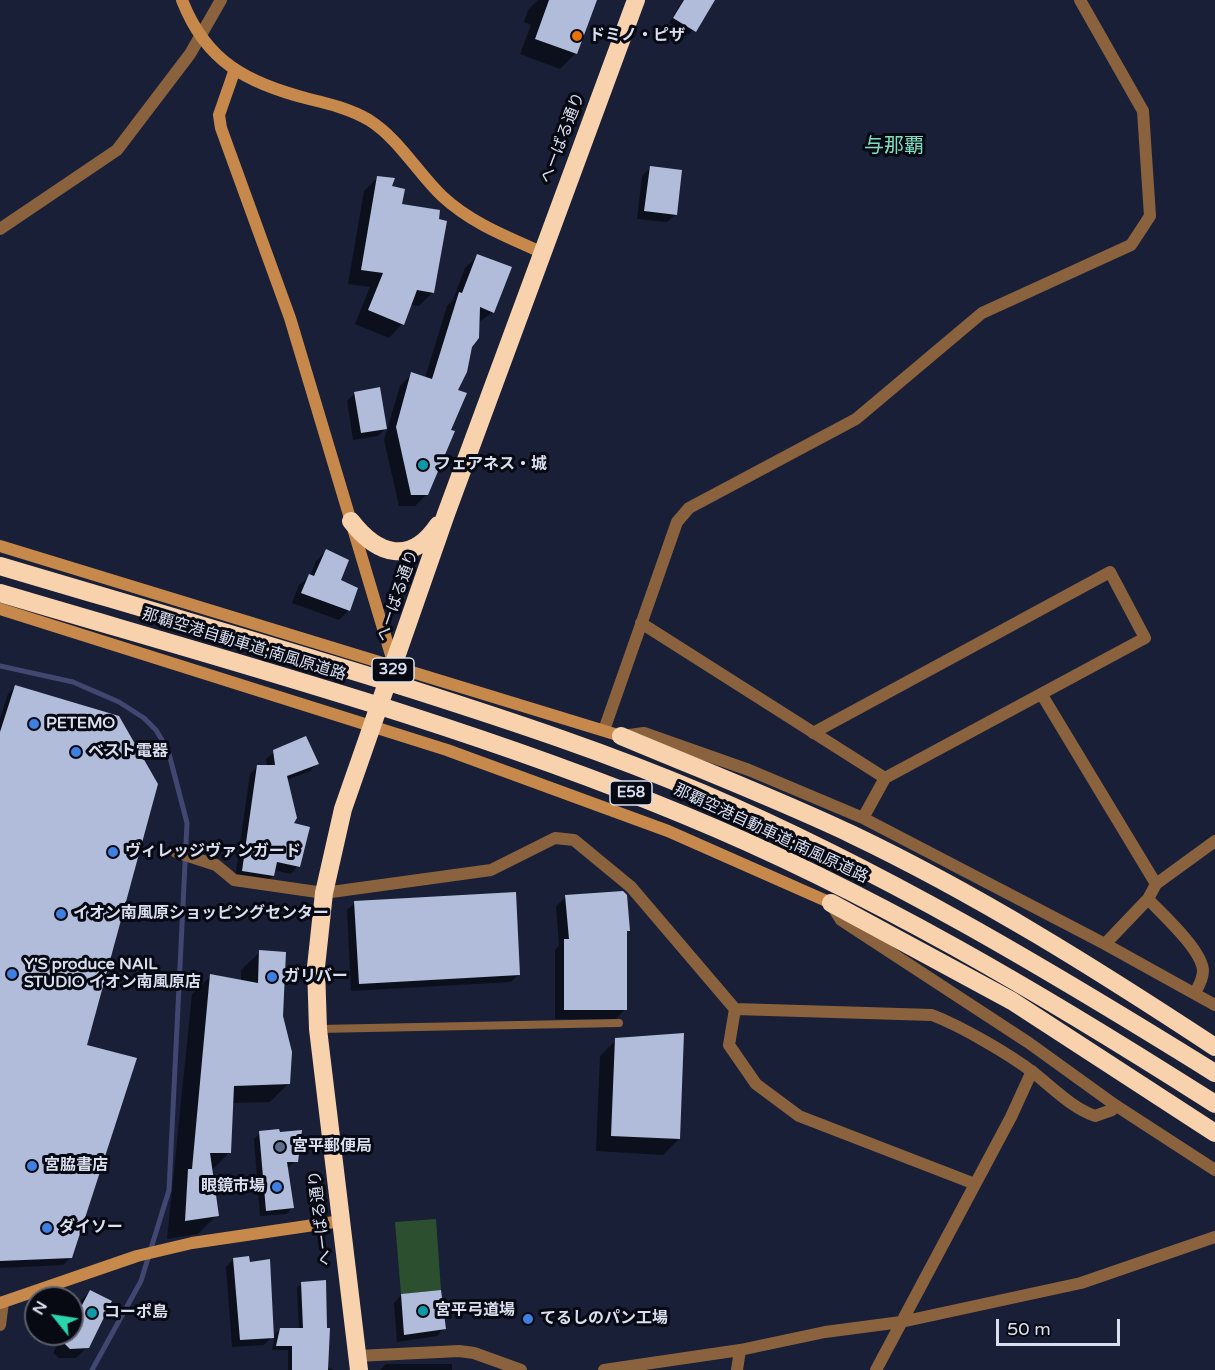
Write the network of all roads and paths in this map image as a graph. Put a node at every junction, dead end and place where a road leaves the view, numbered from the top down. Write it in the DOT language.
graph roads {
  1 [pos="182,0"];
  2 [pos="221,0"];
  3 [pos="636,0"];
  4 [pos="1080,0"];
  5 [pos="200,39"];
  6 [pos="235,69"];
  7 [pos="0,229"];
  8 [pos="541,252"];
  9 [pos="446,514"];
  10 [pos="351,521"];
  11 [pos="0,546"];
  12 [pos="0,567"];
  13 [pos="0,593"];
  14 [pos="0,609"];
  15 [pos="641,623"];
  16 [pos="394,666"];
  17 [pos="1042,695"];
  18 [pos="374,725"];
  19 [pos="612,733"];
  20 [pos="813,733"];
  21 [pos="885,778"];
  22 [pos="863,818"];
  23 [pos="1215,841"];
  24 [pos="179,852"];
  25 [pos="1156,884"];
  26 [pos="324,893"];
  27 [pos="1148,899"];
  28 [pos="831,903"];
  29 [pos="1105,944"];
  30 [pos="1195,992"];
  31 [pos="1215,1005"];
  32 [pos="735,1009"];
  33 [pos="619,1023"];
  34 [pos="318,1029"];
  35 [pos="1215,1047"];
  36 [pos="1032,1071"];
  37 [pos="1215,1073"];
  38 [pos="1215,1104"];
  39 [pos="1115,1105"];
  40 [pos="1215,1133"];
  41 [pos="1215,1170"];
  42 [pos="975,1184"];
  43 [pos="341,1221"];
  44 [pos="1215,1237"];
  45 [pos="2,1303"];
  46 [pos="901,1322"];
  47 [pos="0,1325"];
  48 [pos="740,1350"];
  49 [pos="358,1363"];
  50 [pos="521,1370"];
  51 [pos="604,1370"];
  52 [pos="737,1370"];
  53 [pos="876,1370"];
  1 -- 5 [label="street"];
  2 -- 5 [label="street"];
  3 -- 8 [label="highway, へーばる通り / 329"];
  4 -- 15 [label="street"];
  5 -- 6 [label="street"];
  5 -- 7 [label="street"];
  6 -- 8 [label="street"];
  6 -- 10 [label="street"];
  8 -- 9 [label="highway, へーばる通り / 329"];
  9 -- 10 [label="highway"];
  9 -- 16 [label="highway, へーばる通り / 329"];
  10 -- 16 [label="street"];
  11 -- 16 [label="street"];
  12 -- 37 [label="highway, 那覇空港自動車道;南風原道路 / E58, bridge"];
  13 -- 38 [label="highway, 那覇空港自動車道;南風原道路 / E58, bridge"];
  14 -- 18 [label="street"];
  15 -- 19 [label="street"];
  15 -- 20 [label="street"];
  16 -- 18 [label="highway, へーばる通り / 329"];
  16 -- 19 [label="street"];
  17 -- 20 [label="street"];
  17 -- 21 [label="street"];
  17 -- 25 [label="street"];
  18 -- 26 [label="highway, へーばる通り / 329"];
  18 -- 28 [label="street"];
  19 -- 22 [label="street"];
  19 -- 35 [label="highway"];
  20 -- 21 [label="street"];
  21 -- 22 [label="street"];
  22 -- 29 [label="street"];
  23 -- 25 [label="street"];
  24 -- 26 [label="street"];
  25 -- 27 [label="street"];
  26 -- 32 [label="street"];
  26 -- 34 [label="highway, へーばる通り / 329"];
  27 -- 29 [label="street"];
  27 -- 30 [label="street"];
  28 -- 39 [label="street"];
  28 -- 40 [label="highway"];
  29 -- 30 [label="street"];
  30 -- 31 [label="street"];
  32 -- 36 [label="street"];
  32 -- 42 [label="street"];
  33 -- 34 [label="lane"];
  34 -- 43 [label="highway, へーばる通り / 329"];
  36 -- 39 [label="street"];
  36 -- 42 [label="street"];
  39 -- 41 [label="street"];
  42 -- 46 [label="street"];
  43 -- 45 [label="street"];
  43 -- 49 [label="highway, へーばる通り / 329"];
  44 -- 46 [label="street"];
  45 -- 47 [label="street"];
  46 -- 48 [label="street"];
  46 -- 53 [label="street"];
  48 -- 51 [label="street"];
  48 -- 52 [label="street"];
  49 -- 50 [label="street"];
}
